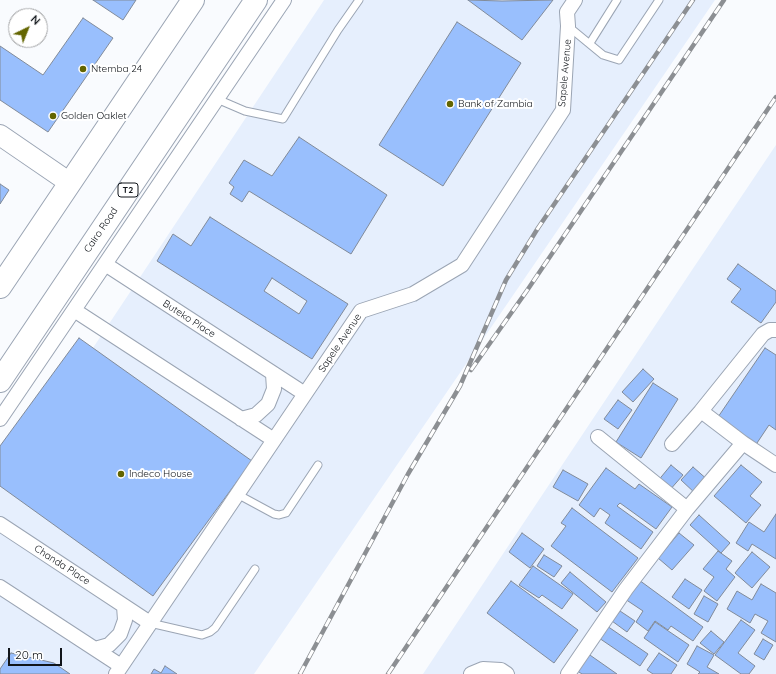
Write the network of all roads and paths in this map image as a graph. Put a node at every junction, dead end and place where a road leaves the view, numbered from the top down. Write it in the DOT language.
graph roads {
  1 [pos="193,0"];
  2 [pos="284,0"];
  3 [pos="359,0"];
  4 [pos="575,0"];
  5 [pos="617,0"];
  6 [pos="659,0"];
  7 [pos="253,2"];
  8 [pos="568,26"];
  9 [pos="590,43"];
  10 [pos="220,54"];
  11 [pos="233,75"];
  12 [pos="217,99"];
  13 [pos="0,135"];
  14 [pos="70,183"];
  15 [pos="105,264"];
  16 [pos="0,287"];
  17 [pos="74,310"];
  18 [pos="776,330"];
  19 [pos="40,359"];
  20 [pos="14,360"];
  21 [pos="273,374"];
  22 [pos="0,381"];
  23 [pos="305,394"];
  24 [pos="701,411"];
  25 [pos="0,419"];
  26 [pos="241,419"];
  27 [pos="598,437"];
  28 [pos="274,440"];
  29 [pos="743,443"];
  30 [pos="672,444"];
  31 [pos="776,465"];
  32 [pos="318,466"];
  33 [pos="237,494"];
  34 [pos="687,509"];
  35 [pos="0,524"];
  36 [pos="254,569"];
  37 [pos="0,587"];
  38 [pos="124,606"];
  39 [pos="150,623"];
  40 [pos="95,649"];
  41 [pos="118,670"];
  42 [pos="471,674"];
  43 [pos="508,674"];
  44 [pos="568,674"];
  1 -- 14 [label="main road"];
  2 -- 11 [label="street"];
  3 -- 12 [label="lane"];
  4 -- 8 [label="street, Sapele Avenue"];
  5 -- 9 [label="lane"];
  6 -- 9 [label="lane"];
  7 -- 10 [label="main road, Cairo Road / T2"];
  8 -- 9 [label="lane"];
  8 -- 23 [label="street, Sapele Avenue"];
  10 -- 11 [label="street"];
  10 -- 20 [label="main road, Cairo Road / T2"];
  11 -- 12 [label="street"];
  12 -- 15 [label="street"];
  13 -- 14 [label="street"];
  14 -- 16 [label="main road"];
  15 -- 17 [label="street"];
  15 -- 21 [label="street, Buteko Place"];
  17 -- 19 [label="street"];
  17 -- 26 [label="street"];
  18 -- 24 [label="street"];
  19 -- 20 [label="street"];
  19 -- 25 [label="street"];
  20 -- 22 [label="main road, Cairo Road / T2"];
  21 -- 23 [label="street, Buteko Place"];
  21 -- 26 [label="street"];
  23 -- 28 [label="street, Sapele Avenue"];
  24 -- 29 [label="street"];
  24 -- 30 [label="street"];
  26 -- 28 [label="street"];
  27 -- 34 [label="street"];
  28 -- 33 [label="street, Sapele Avenue"];
  29 -- 31 [label="street"];
  29 -- 34 [label="street"];
  32 -- 33 [label="lane"];
  33 -- 39 [label="street, Sapele Avenue"];
  34 -- 44 [label="street"];
  35 -- 38 [label="street, Chanda Place"];
  36 -- 39 [label="lane"];
  37 -- 40 [label="street"];
  38 -- 39 [label="street, Chanda Place"];
  38 -- 40 [label="street"];
  39 -- 41 [label="street, Sapele Avenue"];
  40 -- 41 [label="street"];
  42 -- 43 [label="street"];
}
